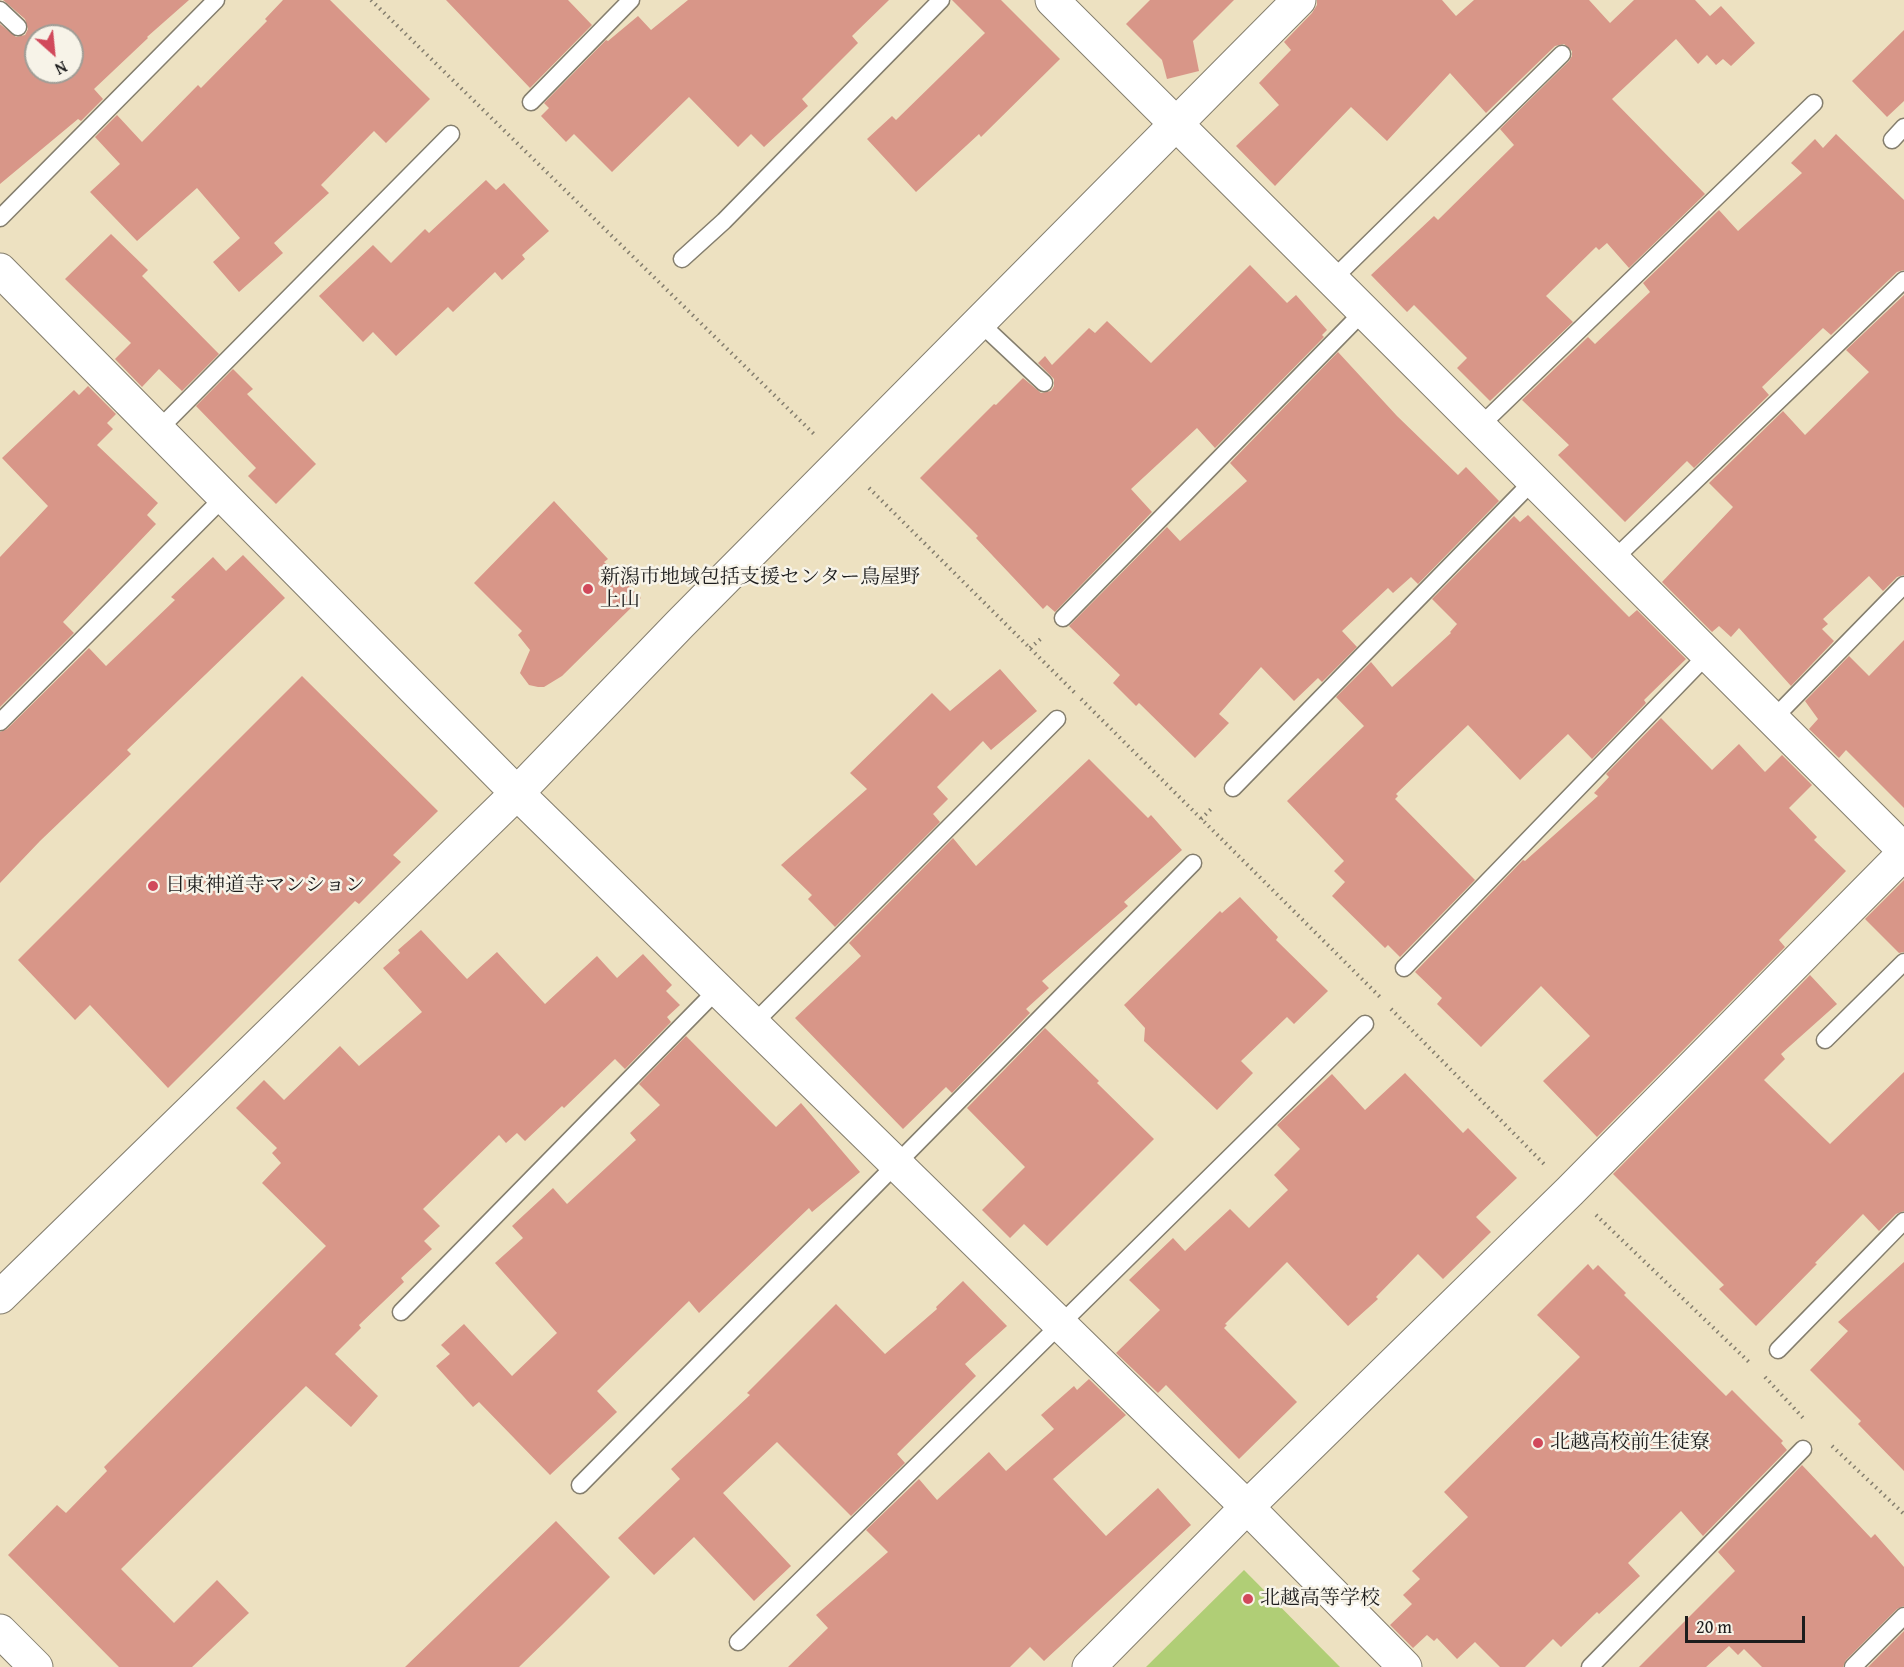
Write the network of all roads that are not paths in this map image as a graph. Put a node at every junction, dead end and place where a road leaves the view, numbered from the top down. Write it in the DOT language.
graph roads {
  1 [pos="216,0"];
  2 [pos="631,0"];
  3 [pos="940,0"];
  4 [pos="1052,0"];
  5 [pos="1299,0"];
  6 [pos="0,10"];
  7 [pos="18,27"];
  8 [pos="1562,54"];
  9 [pos="531,102"];
  10 [pos="1814,103"];
  11 [pos="1176,124"];
  12 [pos="1904,128"];
  13 [pos="451,134"];
  14 [pos="1892,140"];
  15 [pos="0,218"];
  16 [pos="682,259"];
  17 [pos="0,270"];
  18 [pos="1332,280"];
  19 [pos="1904,280"];
  20 [pos="1364,312"];
  21 [pos="980,322"];
  22 [pos="1044,383"];
  23 [pos="1479,426"];
  24 [pos="158,430"];
  25 [pos="1533,481"];
  26 [pos="224,496"];
  27 [pos="1613,561"];
  28 [pos="1904,585"];
  29 [pos="1063,618"];
  30 [pos="1708,654"];
  31 [pos="1057,719"];
  32 [pos="1773,719"];
  33 [pos="0,722"];
  34 [pos="1233,788"];
  35 [pos="517,793"];
  36 [pos="1904,851"];
  37 [pos="1193,863"];
  38 [pos="1904,962"];
  39 [pos="1404,968"];
  40 [pos="718,989"];
  41 [pos="753,1024"];
  42 [pos="1365,1024"];
  43 [pos="1826,1040"];
  44 [pos="898,1165"];
  45 [pos="1904,1221"];
  46 [pos="0,1297"];
  47 [pos="401,1312"];
  48 [pos="1061,1324"];
  49 [pos="1778,1350"];
  50 [pos="1803,1449"];
  51 [pos="580,1485"];
  52 [pos="1247,1507"];
  53 [pos="1904,1616"];
  54 [pos="0,1631"];
  55 [pos="738,1642"];
  56 [pos="36,1667"];
  57 [pos="1089,1667"];
  58 [pos="1405,1667"];
  59 [pos="1590,1667"];
  60 [pos="1853,1667"];
  1 -- 15 [label="lane"];
  2 -- 9 [label="lane"];
  3 -- 16 [label="lane"];
  4 -- 11 [label="street"];
  5 -- 11 [label="street"];
  6 -- 7 [label="lane"];
  8 -- 18 [label="lane"];
  10 -- 23 [label="lane"];
  11 -- 18 [label="street"];
  11 -- 21 [label="street"];
  12 -- 14 [label="lane"];
  13 -- 24 [label="lane"];
  17 -- 24 [label="street"];
  18 -- 20 [label="street"];
  19 -- 27 [label="lane"];
  20 -- 23 [label="street"];
  20 -- 29 [label="lane"];
  21 -- 22 [label="lane"];
  21 -- 35 [label="street"];
  23 -- 25 [label="street"];
  24 -- 26 [label="street"];
  25 -- 27 [label="street"];
  25 -- 34 [label="lane"];
  26 -- 33 [label="lane"];
  26 -- 35 [label="street"];
  27 -- 30 [label="street"];
  28 -- 32 [label="lane"];
  30 -- 32 [label="street"];
  30 -- 39 [label="lane"];
  31 -- 41 [label="lane"];
  32 -- 36 [label="street"];
  35 -- 40 [label="street"];
  35 -- 46 [label="street"];
  36 -- 52 [label="street"];
  37 -- 44 [label="lane"];
  38 -- 43 [label="lane"];
  40 -- 41 [label="street"];
  40 -- 47 [label="lane"];
  41 -- 44 [label="street"];
  42 -- 48 [label="lane"];
  44 -- 48 [label="street"];
  44 -- 51 [label="lane"];
  45 -- 49 [label="lane"];
  48 -- 52 [label="street"];
  48 -- 55 [label="lane"];
  50 -- 59 [label="lane"];
  52 -- 57 [label="street"];
  52 -- 58 [label="street"];
  53 -- 60 [label="lane"];
  54 -- 56 [label="street"];
}
